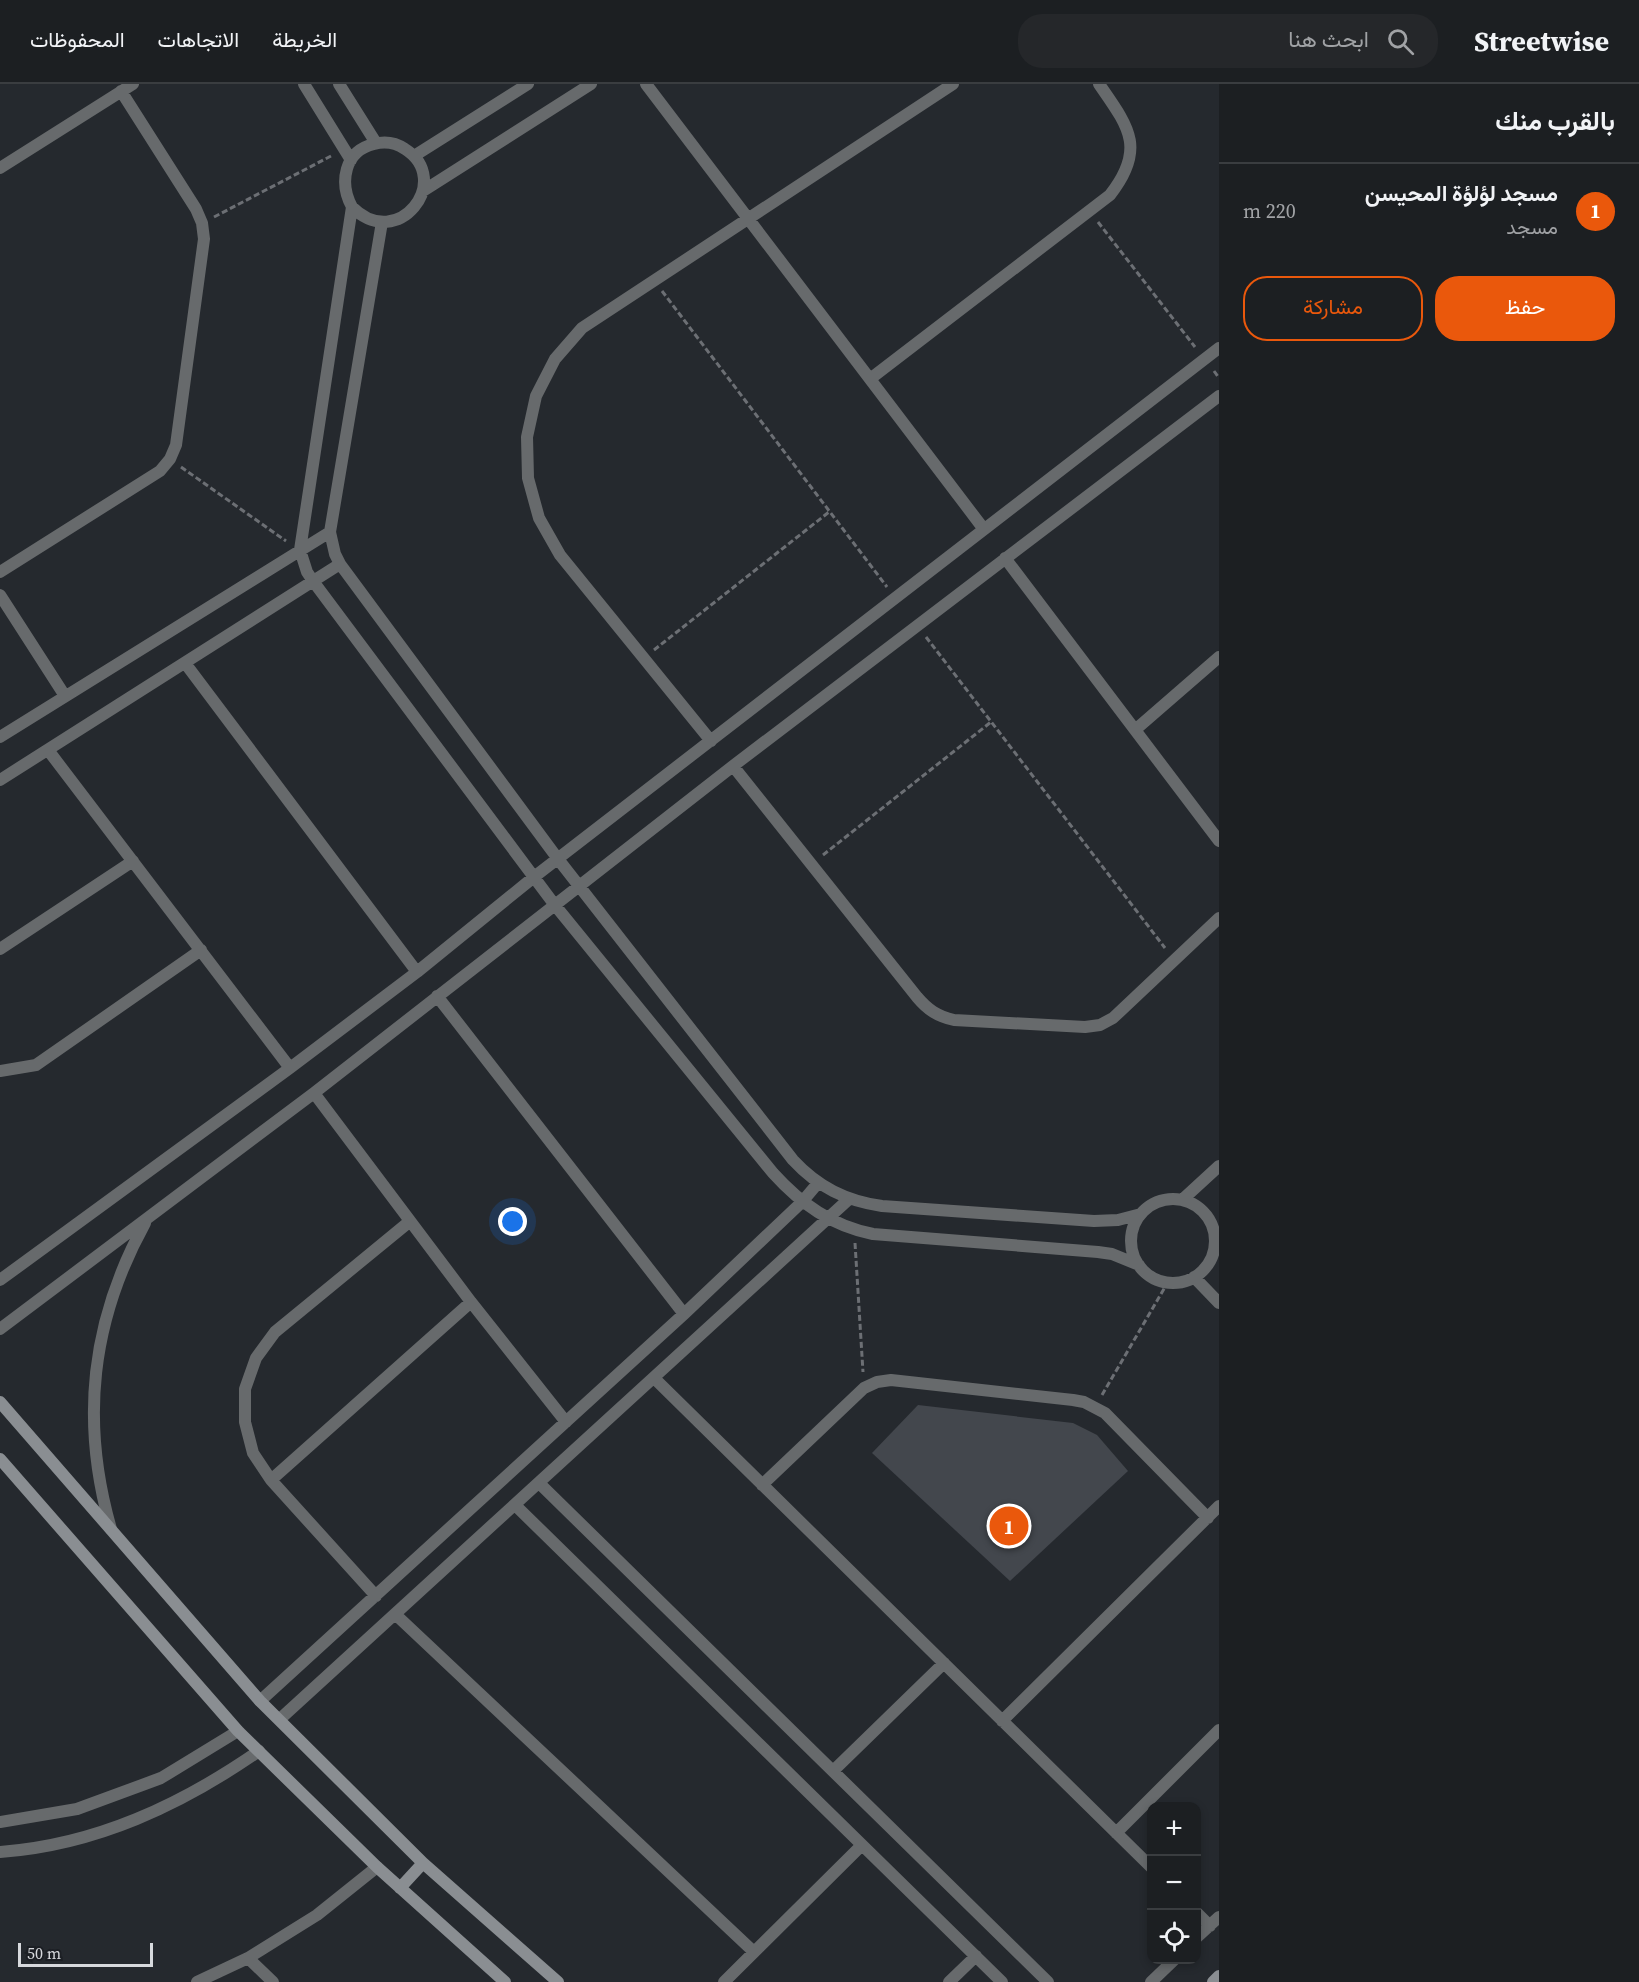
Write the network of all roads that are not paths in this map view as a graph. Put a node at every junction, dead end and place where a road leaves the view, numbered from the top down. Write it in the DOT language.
graph roads {
  1 [pos="133,84"];
  2 [pos="304,84"];
  3 [pos="339,84"];
  4 [pos="528,84"];
  5 [pos="591,84"];
  6 [pos="646,84"];
  7 [pos="952,84"];
  8 [pos="1100,84"];
  9 [pos="122,91"];
  10 [pos="376,143"];
  11 [pos="348,154"];
  12 [pos="414,156"];
  13 [pos="0,168"];
  14 [pos="423,191"];
  15 [pos="352,207"];
  16 [pos="748,219"];
  17 [pos="382,222"];
  18 [pos="1219,348"];
  19 [pos="870,379"];
  20 [pos="1219,396"];
  21 [pos="983,528"];
  22 [pos="330,532"];
  23 [pos="300,550"];
  24 [pos="1005,558"];
  25 [pos="340,564"];
  26 [pos="0,572"];
  27 [pos="313,581"];
  28 [pos="0,595"];
  29 [pos="1219,657"];
  30 [pos="185,663"];
  31 [pos="65,696"];
  32 [pos="1135,730"];
  33 [pos="0,737"];
  34 [pos="711,741"];
  35 [pos="48,750"];
  36 [pos="733,766"];
  37 [pos="0,780"];
  38 [pos="1219,841"];
  39 [pos="558,859"];
  40 [pos="133,861"];
  41 [pos="534,877"];
  42 [pos="578,886"];
  43 [pos="554,904"];
  44 [pos="1219,918"];
  45 [pos="0,949"];
  46 [pos="201,950"];
  47 [pos="417,972"];
  48 [pos="437,996"];
  49 [pos="290,1068"];
  50 [pos="0,1071"];
  51 [pos="314,1093"];
  52 [pos="1219,1166"];
  53 [pos="818,1184"];
  54 [pos="849,1199"];
  55 [pos="1182,1200"];
  56 [pos="802,1202"];
  57 [pos="1141,1214"];
  58 [pos="148,1218"];
  59 [pos="827,1218"];
  60 [pos="1215,1220"];
  61 [pos="410,1222"];
  62 [pos="1215,1264"];
  63 [pos="1139,1265"];
  64 [pos="1194,1277"];
  65 [pos="0,1280"];
  66 [pos="471,1302"];
  67 [pos="1219,1303"];
  68 [pos="684,1314"];
  69 [pos="0,1329"];
  70 [pos="654,1378"];
  71 [pos="0,1402"];
  72 [pos="566,1422"];
  73 [pos="0,1459"];
  74 [pos="271,1480"];
  75 [pos="539,1483"];
  76 [pos="762,1485"];
  77 [pos="515,1505"];
  78 [pos="1219,1506"];
  79 [pos="1208,1518"];
  80 [pos="111,1528"];
  81 [pos="376,1596"];
  82 [pos="395,1614"];
  83 [pos="944,1663"];
  84 [pos="260,1701"];
  85 [pos="280,1719"];
  86 [pos="1002,1721"];
  87 [pos="1219,1730"];
  88 [pos="238,1731"];
  89 [pos="259,1751"];
  90 [pos="833,1771"];
  91 [pos="0,1822"];
  92 [pos="1116,1833"];
  93 [pos="862,1845"];
  94 [pos="0,1852"];
  95 [pos="423,1863"];
  96 [pos="1147,1863"];
  97 [pos="377,1867"];
  98 [pos="400,1888"];
  99 [pos="1214,1921"];
  100 [pos="1201,1934"];
  101 [pos="754,1952"];
  102 [pos="976,1956"];
  103 [pos="248,1958"];
  104 [pos="1169,1964"];
  105 [pos="1219,1976"];
  106 [pos="197,1982"];
  107 [pos="273,1982"];
  108 [pos="505,1982"];
  109 [pos="558,1982"];
  110 [pos="724,1982"];
  111 [pos="949,1982"];
  112 [pos="1002,1982"];
  113 [pos="1048,1982"];
  114 [pos="1151,1982"];
  115 [pos="1213,1982"];
  1 -- 9 [label="street"];
  2 -- 11 [label="street"];
  3 -- 10 [label="street"];
  4 -- 12 [label="street"];
  5 -- 14 [label="street"];
  6 -- 16 [label="street"];
  7 -- 16 [label="street"];
  8 -- 19 [label="street"];
  9 -- 13 [label="street"];
  9 -- 26 [label="street"];
  10 -- 11 [label="street"];
  10 -- 12 [label="street"];
  11 -- 15 [label="street"];
  12 -- 14 [label="street"];
  14 -- 17 [label="street"];
  15 -- 17 [label="street"];
  15 -- 23 [label="street"];
  16 -- 19 [label="street"];
  16 -- 34 [label="street"];
  17 -- 22 [label="street"];
  18 -- 21 [label="street"];
  19 -- 21 [label="street"];
  20 -- 24 [label="street"];
  21 -- 34 [label="street"];
  22 -- 23 [label="street"];
  22 -- 25 [label="street"];
  23 -- 27 [label="street"];
  23 -- 31 [label="street"];
  24 -- 32 [label="street"];
  24 -- 36 [label="street"];
  25 -- 27 [label="street"];
  25 -- 39 [label="street"];
  27 -- 30 [label="street"];
  27 -- 41 [label="street"];
  28 -- 31 [label="street"];
  29 -- 32 [label="street"];
  30 -- 35 [label="street"];
  30 -- 47 [label="street"];
  31 -- 33 [label="street"];
  32 -- 38 [label="street"];
  34 -- 39 [label="street"];
  35 -- 37 [label="street"];
  35 -- 40 [label="street"];
  36 -- 42 [label="street"];
  36 -- 44 [label="street"];
  39 -- 41 [label="street"];
  39 -- 42 [label="street"];
  40 -- 45 [label="street"];
  40 -- 46 [label="street"];
  41 -- 43 [label="street"];
  41 -- 47 [label="street"];
  42 -- 43 [label="street"];
  42 -- 53 [label="street"];
  43 -- 48 [label="street"];
  43 -- 56 [label="street"];
  46 -- 49 [label="street"];
  46 -- 50 [label="street"];
  47 -- 49 [label="street"];
  48 -- 51 [label="street"];
  48 -- 68 [label="street"];
  49 -- 65 [label="street"];
  51 -- 58 [label="street"];
  51 -- 61 [label="street"];
  52 -- 55 [label="street"];
  53 -- 54 [label="street"];
  53 -- 56 [label="street"];
  54 -- 57 [label="street"];
  54 -- 59 [label="street"];
  55 -- 57 [label="street"];
  55 -- 60 [label="street"];
  56 -- 59 [label="street"];
  56 -- 68 [label="street"];
  57 -- 63 [label="street"];
  58 -- 69 [label="street"];
  58 -- 80 [label="street"];
  59 -- 63 [label="street"];
  59 -- 70 [label="street"];
  60 -- 62 [label="street"];
  61 -- 66 [label="street"];
  61 -- 74 [label="street"];
  62 -- 64 [label="street"];
  63 -- 64 [label="street"];
  64 -- 67 [label="street"];
  66 -- 72 [label="street"];
  66 -- 74 [label="street"];
  68 -- 72 [label="street"];
  70 -- 75 [label="street"];
  70 -- 76 [label="street"];
  71 -- 80 [label="street"];
  72 -- 81 [label="street"];
  73 -- 88 [label="street"];
  74 -- 81 [label="street"];
  75 -- 77 [label="street"];
  75 -- 90 [label="street"];
  76 -- 79 [label="street"];
  76 -- 83 [label="street"];
  77 -- 82 [label="street"];
  77 -- 93 [label="street"];
  78 -- 79 [label="street"];
  79 -- 86 [label="street"];
  80 -- 84 [label="street"];
  81 -- 84 [label="street"];
  82 -- 85 [label="street"];
  82 -- 101 [label="street"];
  83 -- 86 [label="street"];
  83 -- 90 [label="street"];
  84 -- 85 [label="street"];
  85 -- 95 [label="street"];
  86 -- 92 [label="street"];
  87 -- 92 [label="street"];
  88 -- 89 [label="street"];
  88 -- 91 [label="street"];
  89 -- 94 [label="street"];
  89 -- 97 [label="street"];
  90 -- 113 [label="street"];
  92 -- 96 [label="street"];
  93 -- 101 [label="street"];
  93 -- 102 [label="street"];
  95 -- 98 [label="street"];
  95 -- 109 [label="street"];
  97 -- 98 [label="street"];
  97 -- 103 [label="street"];
  98 -- 108 [label="street"];
  99 -- 100 [label="street"];
  101 -- 110 [label="street"];
  102 -- 111 [label="street"];
  102 -- 112 [label="street"];
  103 -- 106 [label="street"];
  103 -- 107 [label="street"];
  104 -- 114 [label="street"];
  105 -- 115 [label="street"];
}
